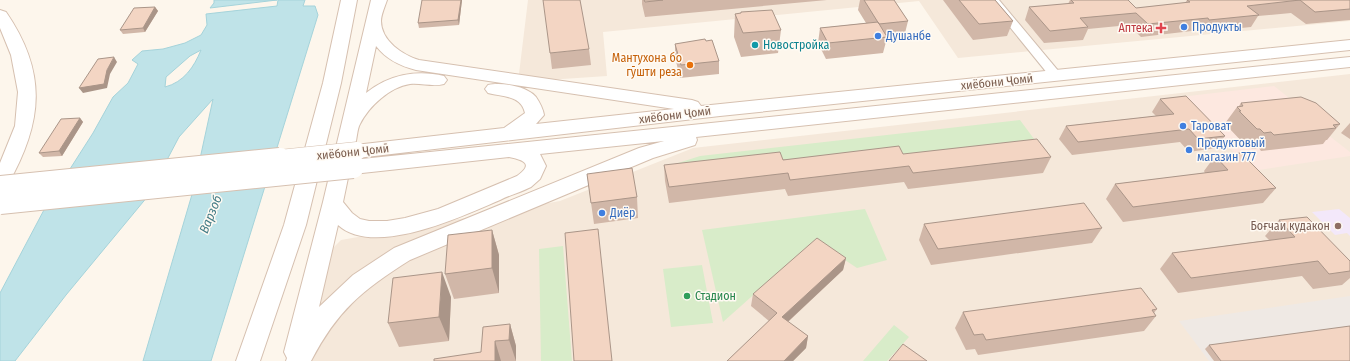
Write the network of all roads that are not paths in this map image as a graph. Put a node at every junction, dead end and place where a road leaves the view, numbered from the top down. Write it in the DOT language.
graph roads {
  1 [pos="349,0"];
  2 [pos="379,0"];
  3 [pos="993,0"];
  4 [pos="373,22"];
  5 [pos="2,24"];
  6 [pos="1350,46"];
  7 [pos="1318,49"];
  8 [pos="1268,54"];
  9 [pos="1343,63"];
  10 [pos="1285,69"];
  11 [pos="1056,76"];
  12 [pos="723,119"];
  13 [pos="350,125"];
  14 [pos="507,143"];
  15 [pos="355,159"];
  16 [pos="0,181"];
  17 [pos="0,186"];
  18 [pos="333,202"];
  19 [pos="0,203"];
  20 [pos="248,361"];
  21 [pos="293,361"];
  22 [pos="298,361"];
  1 -- 20 [label="main road"];
  2 -- 4 [label="main road"];
  3 -- 11 [label="street"];
  4 -- 12 [label="main road"];
  4 -- 13 [label="main road"];
  5 -- 16 [label="main road"];
  6 -- 7 [label="main road, хиёбони Ҷомӣ"];
  7 -- 8 [label="main road, хиёбони Ҷомӣ"];
  7 -- 9 [label="main road"];
  8 -- 10 [label="main road"];
  8 -- 11 [label="main road, хиёбони Ҷомӣ"];
  9 -- 10 [label="main road, хиёбони Ҷомӣ"];
  10 -- 12 [label="main road, хиёбони Ҷомӣ"];
  11 -- 12 [label="main road, хиёбони Ҷомӣ"];
  12 -- 14 [label="main road, хиёбони Ҷомӣ"];
  12 -- 22 [label="main road"];
  13 -- 14 [label="main road"];
  13 -- 18 [label="main road"];
  14 -- 15 [label="main road, хиёбони Ҷомӣ"];
  14 -- 18 [label="main road"];
  15 -- 17 [label="main road, хиёбони Ҷомӣ, bridge"];
  15 -- 19 [label="main road, хиёбони Ҷомӣ, bridge"];
  18 -- 21 [label="main road"];
}
